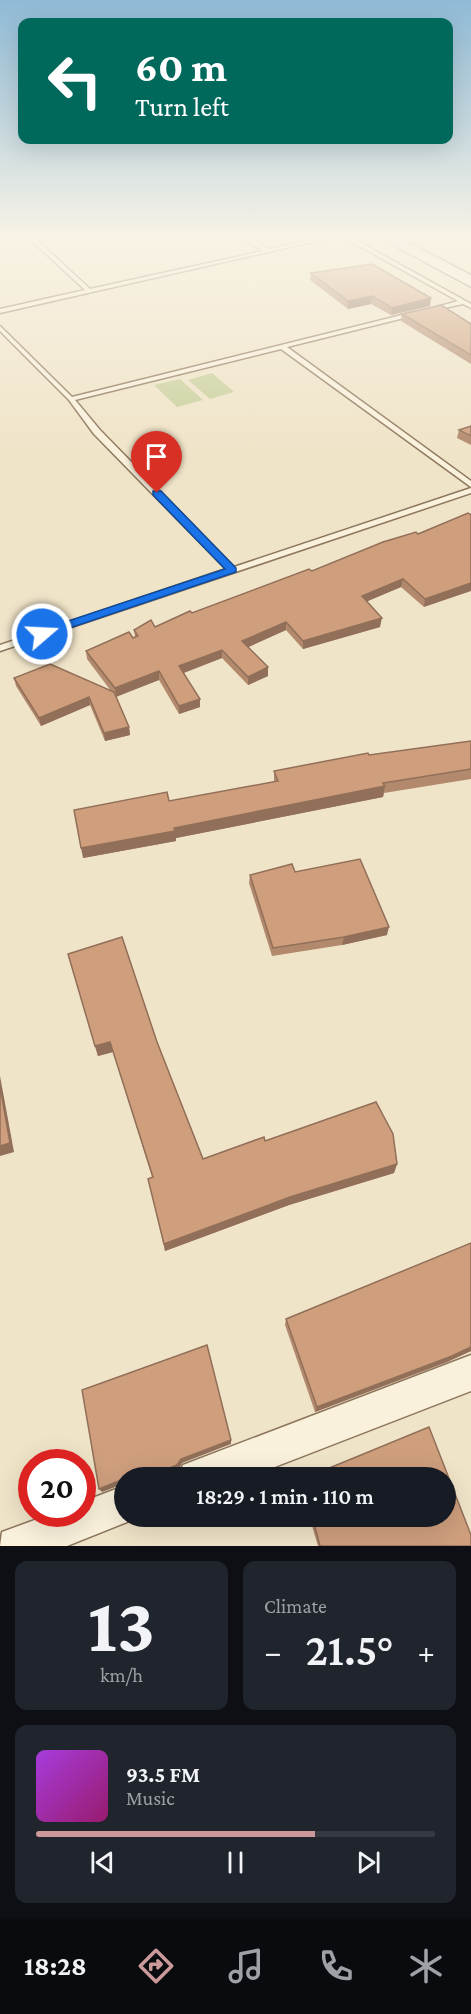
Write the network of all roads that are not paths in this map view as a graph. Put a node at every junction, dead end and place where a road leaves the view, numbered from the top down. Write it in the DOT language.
graph roads {
  1 [pos="418,313"];
  2 [pos="0,328"];
  3 [pos="281,346"];
  4 [pos="71,399"];
  5 [pos="471,485"];
  6 [pos="471,490"];
  7 [pos="232,570"];
  8 [pos="0,648"];
  9 [pos="471,1373"];
  10 [pos="225,1467"];
  11 [pos="114,1509"];
  12 [pos="16,1546"];
  1 -- 3 [label="lane"];
  2 -- 4 [label="lane"];
  3 -- 4 [label="lane"];
  3 -- 5 [label="lane"];
  4 -- 7 [label="lane"];
  6 -- 7 [label="lane"];
  7 -- 8 [label="lane"];
  9 -- 10 [label="street"];
  11 -- 12 [label="street"];
}
